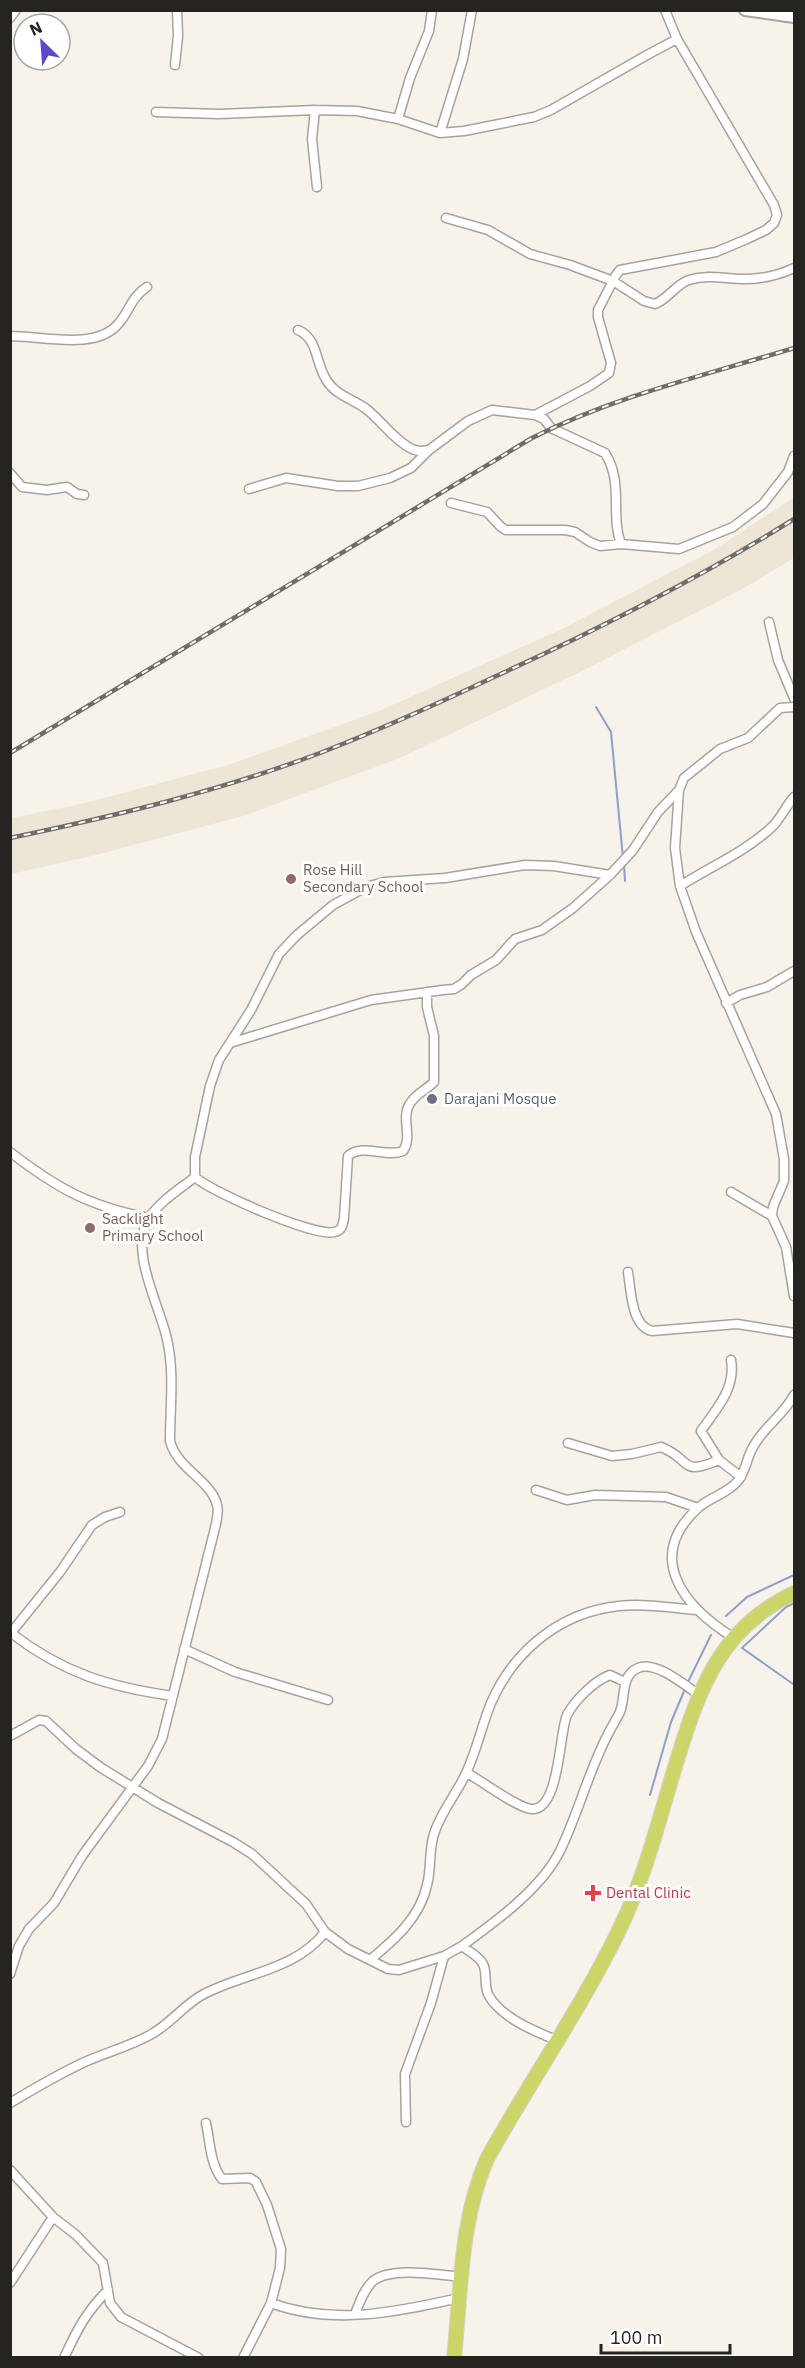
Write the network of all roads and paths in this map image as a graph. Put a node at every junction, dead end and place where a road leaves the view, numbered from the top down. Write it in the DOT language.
graph roads {
  1 [pos="16,10"];
  2 [pos="177,10"];
  3 [pos="432,10"];
  4 [pos="472,10"];
  5 [pos="665,10"];
  6 [pos="745,10"];
  7 [pos="795,17"];
  8 [pos="10,18"];
  9 [pos="677,39"];
  10 [pos="176,65"];
  11 [pos="315,110"];
  12 [pos="156,112"];
  13 [pos="398,119"];
  14 [pos="440,133"];
  15 [pos="317,186"];
  16 [pos="446,218"];
  17 [pos="795,268"];
  18 [pos="613,281"];
  19 [pos="147,287"];
  20 [pos="298,330"];
  21 [pos="10,336"];
  22 [pos="535,415"];
  23 [pos="429,450"];
  24 [pos="795,456"];
  25 [pos="10,473"];
  26 [pos="249,489"];
  27 [pos="84,495"];
  28 [pos="451,503"];
  29 [pos="621,544"];
  30 [pos="769,622"];
  31 [pos="795,698"];
  32 [pos="795,707"];
  33 [pos="679,790"];
  34 [pos="795,797"];
  35 [pos="610,875"];
  36 [pos="680,886"];
  37 [pos="795,971"];
  38 [pos="427,992"];
  39 [pos="726,1003"];
  40 [pos="230,1043"];
  41 [pos="10,1152"];
  42 [pos="195,1177"];
  43 [pos="731,1192"];
  44 [pos="772,1216"];
  45 [pos="149,1218"];
  46 [pos="628,1272"];
  47 [pos="795,1296"];
  48 [pos="795,1333"];
  49 [pos="731,1360"];
  50 [pos="793,1401"];
  51 [pos="568,1443"];
  52 [pos="719,1460"];
  53 [pos="741,1477"];
  54 [pos="536,1490"];
  55 [pos="698,1508"];
  56 [pos="120,1512"];
  57 [pos="795,1593"];
  58 [pos="697,1610"];
  59 [pos="11,1633"];
  60 [pos="734,1638"];
  61 [pos="184,1648"];
  62 [pos="625,1682"];
  63 [pos="699,1695"];
  64 [pos="173,1696"];
  65 [pos="328,1701"];
  66 [pos="10,1736"];
  67 [pos="467,1773"];
  68 [pos="133,1787"];
  69 [pos="325,1932"];
  70 [pos="462,1946"];
  71 [pos="444,1956"];
  72 [pos="370,1960"];
  73 [pos="10,1974"];
  74 [pos="556,2040"];
  75 [pos="10,2103"];
  76 [pos="406,2122"];
  77 [pos="206,2123"];
  78 [pos="10,2170"];
  79 [pos="53,2217"];
  80 [pos="462,2277"];
  81 [pos="10,2283"];
  82 [pos="108,2290"];
  83 [pos="459,2298"];
  84 [pos="271,2303"];
  85 [pos="355,2314"];
  86 [pos="64,2358"];
  87 [pos="200,2358"];
  88 [pos="243,2358"];
  89 [pos="454,2358"];
  1 -- 8 [label="street"];
  2 -- 10 [label="street"];
  3 -- 13 [label="street"];
  4 -- 14 [label="street"];
  5 -- 9 [label="street"];
  6 -- 7 [label="street"];
  9 -- 14 [label="street"];
  9 -- 18 [label="street"];
  11 -- 12 [label="street"];
  11 -- 13 [label="street"];
  11 -- 15 [label="street"];
  13 -- 14 [label="street"];
  16 -- 18 [label="street"];
  17 -- 18 [label="street"];
  18 -- 22 [label="street"];
  19 -- 21 [label="street"];
  20 -- 23 [label="street"];
  22 -- 23 [label="street"];
  22 -- 29 [label="street"];
  23 -- 26 [label="street"];
  24 -- 29 [label="street"];
  25 -- 27 [label="street"];
  28 -- 29 [label="street"];
  30 -- 31 [label="street"];
  32 -- 33 [label="street"];
  33 -- 35 [label="street"];
  33 -- 36 [label="street"];
  34 -- 36 [label="street"];
  35 -- 38 [label="street"];
  35 -- 40 [label="street"];
  36 -- 39 [label="street"];
  37 -- 39 [label="street"];
  38 -- 40 [label="street"];
  38 -- 42 [label="street"];
  39 -- 44 [label="street"];
  40 -- 42 [label="street"];
  41 -- 45 [label="street"];
  42 -- 45 [label="street"];
  43 -- 44 [label="street"];
  44 -- 47 [label="street"];
  45 -- 61 [label="street"];
  46 -- 48 [label="street"];
  49 -- 52 [label="street"];
  50 -- 53 [label="street"];
  51 -- 52 [label="street"];
  52 -- 53 [label="street"];
  53 -- 55 [label="street"];
  54 -- 55 [label="street"];
  55 -- 58 [label="street"];
  56 -- 59 [label="street"];
  57 -- 60 [label="main road"];
  58 -- 60 [label="street"];
  58 -- 67 [label="street"];
  59 -- 64 [label="street"];
  60 -- 63 [label="main road"];
  61 -- 64 [label="street"];
  61 -- 65 [label="street"];
  62 -- 63 [label="street"];
  62 -- 67 [label="street"];
  62 -- 70 [label="street"];
  63 -- 74 [label="main road"];
  64 -- 68 [label="street"];
  66 -- 68 [label="street"];
  67 -- 72 [label="street"];
  68 -- 69 [label="street"];
  68 -- 73 [label="street"];
  69 -- 72 [label="street"];
  69 -- 75 [label="street"];
  70 -- 71 [label="street"];
  70 -- 74 [label="street"];
  71 -- 72 [label="street"];
  71 -- 76 [label="street"];
  74 -- 80 [label="main road"];
  77 -- 84 [label="street"];
  78 -- 79 [label="street"];
  79 -- 81 [label="street"];
  79 -- 82 [label="street"];
  80 -- 83 [label="main road"];
  80 -- 85 [label="street"];
  82 -- 86 [label="street"];
  82 -- 87 [label="street"];
  83 -- 85 [label="street"];
  83 -- 89 [label="main road"];
  84 -- 85 [label="street"];
  84 -- 88 [label="street"];
}
